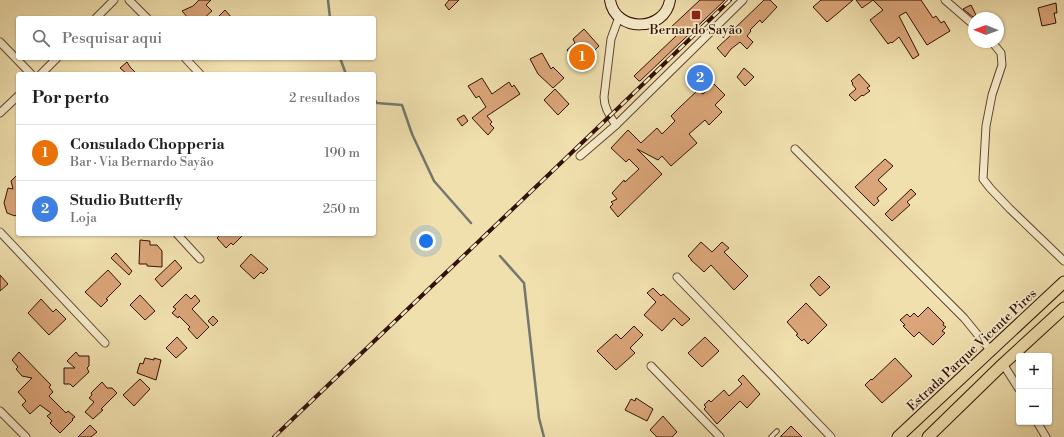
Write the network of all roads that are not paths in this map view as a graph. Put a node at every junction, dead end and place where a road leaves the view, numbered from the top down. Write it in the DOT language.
graph roads {
  1 [pos="114,0"];
  2 [pos="130,0"];
  3 [pos="670,0"];
  4 [pos="743,0"];
  5 [pos="945,0"];
  6 [pos="609,2"];
  7 [pos="98,16"];
  8 [pos="145,16"];
  9 [pos="619,17"];
  10 [pos="968,20"];
  11 [pos="0,42"];
  12 [pos="996,48"];
  13 [pos="16,59"];
  14 [pos="17,60"];
  15 [pos="55,60"];
  16 [pos="187,60"];
  17 [pos="29,72"];
  18 [pos="43,72"];
  19 [pos="198,72"];
  20 [pos="16,98"];
  21 [pos="0,113"];
  22 [pos="616,125"];
  23 [pos="795,149"];
  24 [pos="580,156"];
  25 [pos="0,232"];
  26 [pos="179,236"];
  27 [pos="200,259"];
  28 [pos="1064,261"];
  29 [pos="677,277"];
  30 [pos="1064,282"];
  31 [pos="1064,308"];
  32 [pos="105,343"];
  33 [pos="990,351"];
  34 [pos="1003,364"];
  35 [pos="651,366"];
  36 [pos="1016,384"];
  37 [pos="0,411"];
  38 [pos="1039,425"];
  39 [pos="777,431"];
  40 [pos="26,437"];
  41 [pos="720,437"];
  42 [pos="771,437"];
  43 [pos="831,437"];
  44 [pos="898,437"];
  45 [pos="928,437"];
  46 [pos="1046,437"];
  1 -- 7 [label="street"];
  2 -- 8 [label="street"];
  3 -- 9 [label="main road"];
  4 -- 22 [label="street"];
  5 -- 10 [label="street"];
  6 -- 9 [label="main road"];
  9 -- 22 [label="street"];
  11 -- 13 [label="street"];
  12 -- 28 [label="street"];
  14 -- 17 [label="street"];
  15 -- 18 [label="street"];
  16 -- 19 [label="street"];
  20 -- 21 [label="street"];
  22 -- 24 [label="street"];
  23 -- 33 [label="street"];
  25 -- 32 [label="street"];
  26 -- 27 [label="street"];
  29 -- 43 [label="street"];
  30 -- 33 [label="main road, Estrada Parque Vicente Pires"];
  31 -- 34 [label="main road"];
  33 -- 44 [label="main road, Estrada Parque Vicente Pires"];
  34 -- 36 [label="street"];
  34 -- 45 [label="main road"];
  35 -- 41 [label="street"];
  37 -- 40 [label="street"];
  38 -- 46 [label="street"];
  39 -- 42 [label="lane"];
}
